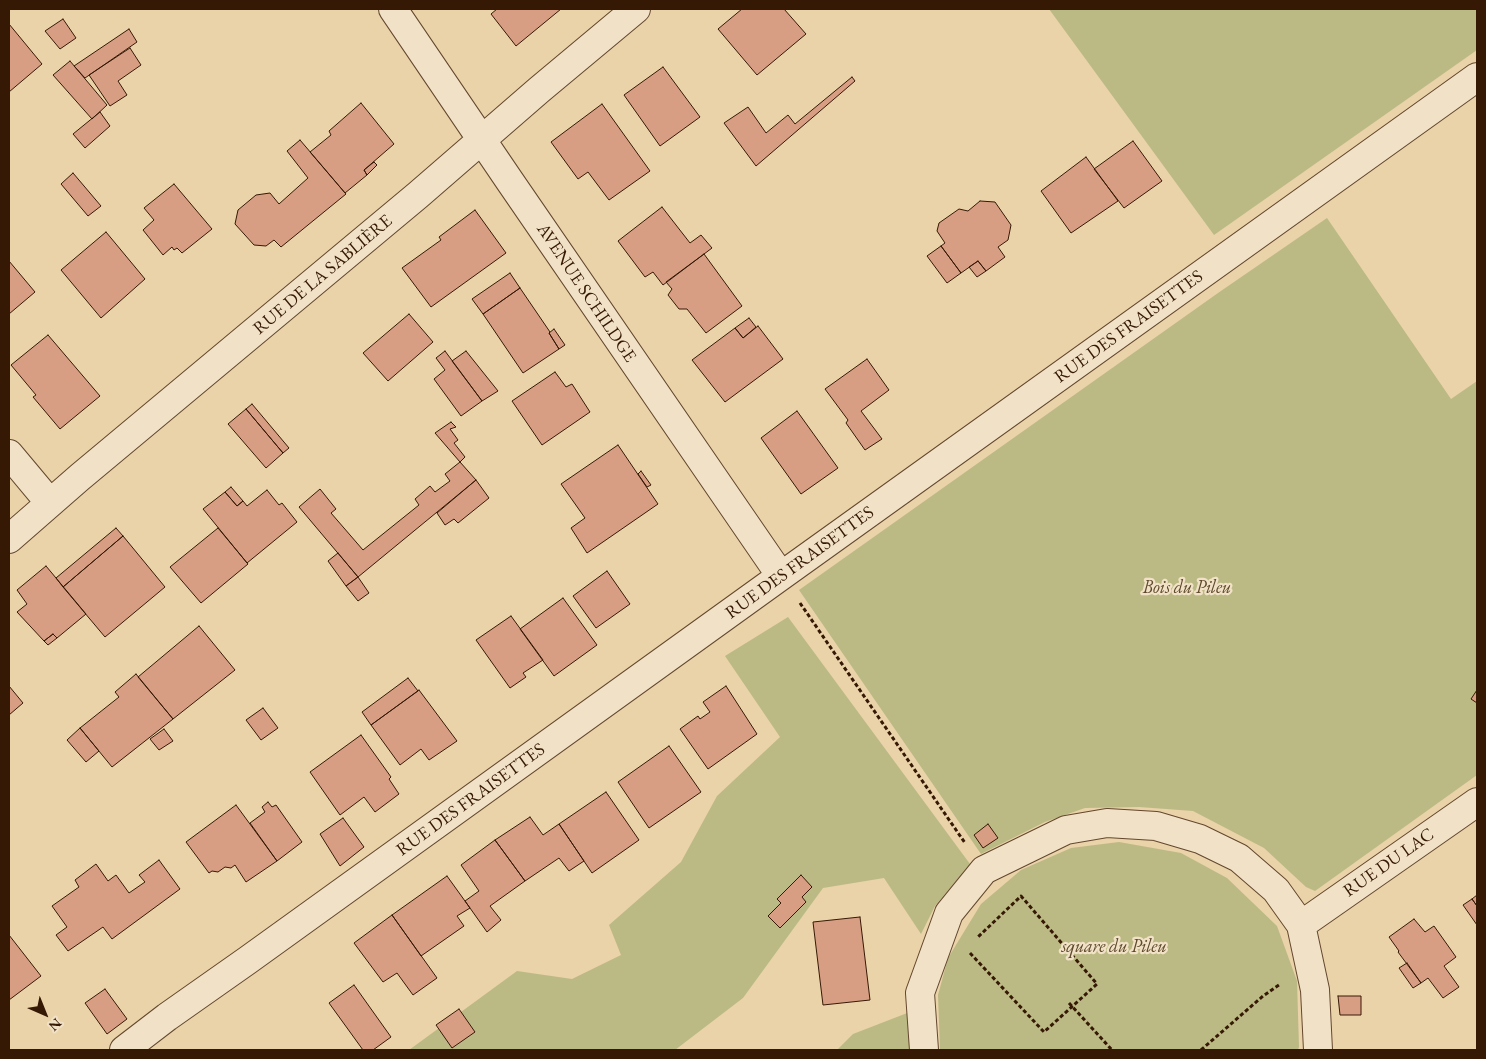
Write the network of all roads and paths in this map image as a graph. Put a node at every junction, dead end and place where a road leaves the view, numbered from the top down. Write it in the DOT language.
graph roads {
  1 [pos="393,9"];
  2 [pos="636,9"];
  3 [pos="1477,77"];
  4 [pos="481,140"];
  5 [pos="9,454"];
  6 [pos="50,503"];
  7 [pos="9,539"];
  8 [pos="781,576"];
  9 [pos="1477,802"];
  10 [pos="984,870"];
  11 [pos="1302,925"];
  12 [pos="972,942"];
  13 [pos="966,948"];
  14 [pos="1310,964"];
  15 [pos="1070,1004"];
  16 [pos="124,1050"];
  17 [pos="924,1050"];
  18 [pos="1112,1050"];
  19 [pos="1200,1050"];
  20 [pos="1318,1050"];
  1 -- 4 [label="street, AVENUE SCHILDGE"];
  2 -- 4 [label="street, RUE DE LA SABLIÈRE"];
  3 -- 8 [label="street, RUE DES FRAISETTES"];
  4 -- 6 [label="street, RUE DE LA SABLIÈRE"];
  4 -- 8 [label="street, AVENUE SCHILDGE"];
  5 -- 6 [label="street"];
  6 -- 7 [label="street, RUE DE LA SABLIÈRE"];
  8 -- 10 [label="path"];
  8 -- 16 [label="street, RUE DES FRAISETTES"];
  9 -- 11 [label="street, RUE DU LAC"];
  10 -- 11 [label="street"];
  10 -- 17 [label="street"];
  11 -- 14 [label="street"];
  12 -- 15 [label="path"];
  13 -- 15 [label="path"];
  14 -- 19 [label="path"];
  14 -- 20 [label="street"];
  15 -- 18 [label="path"];
}
